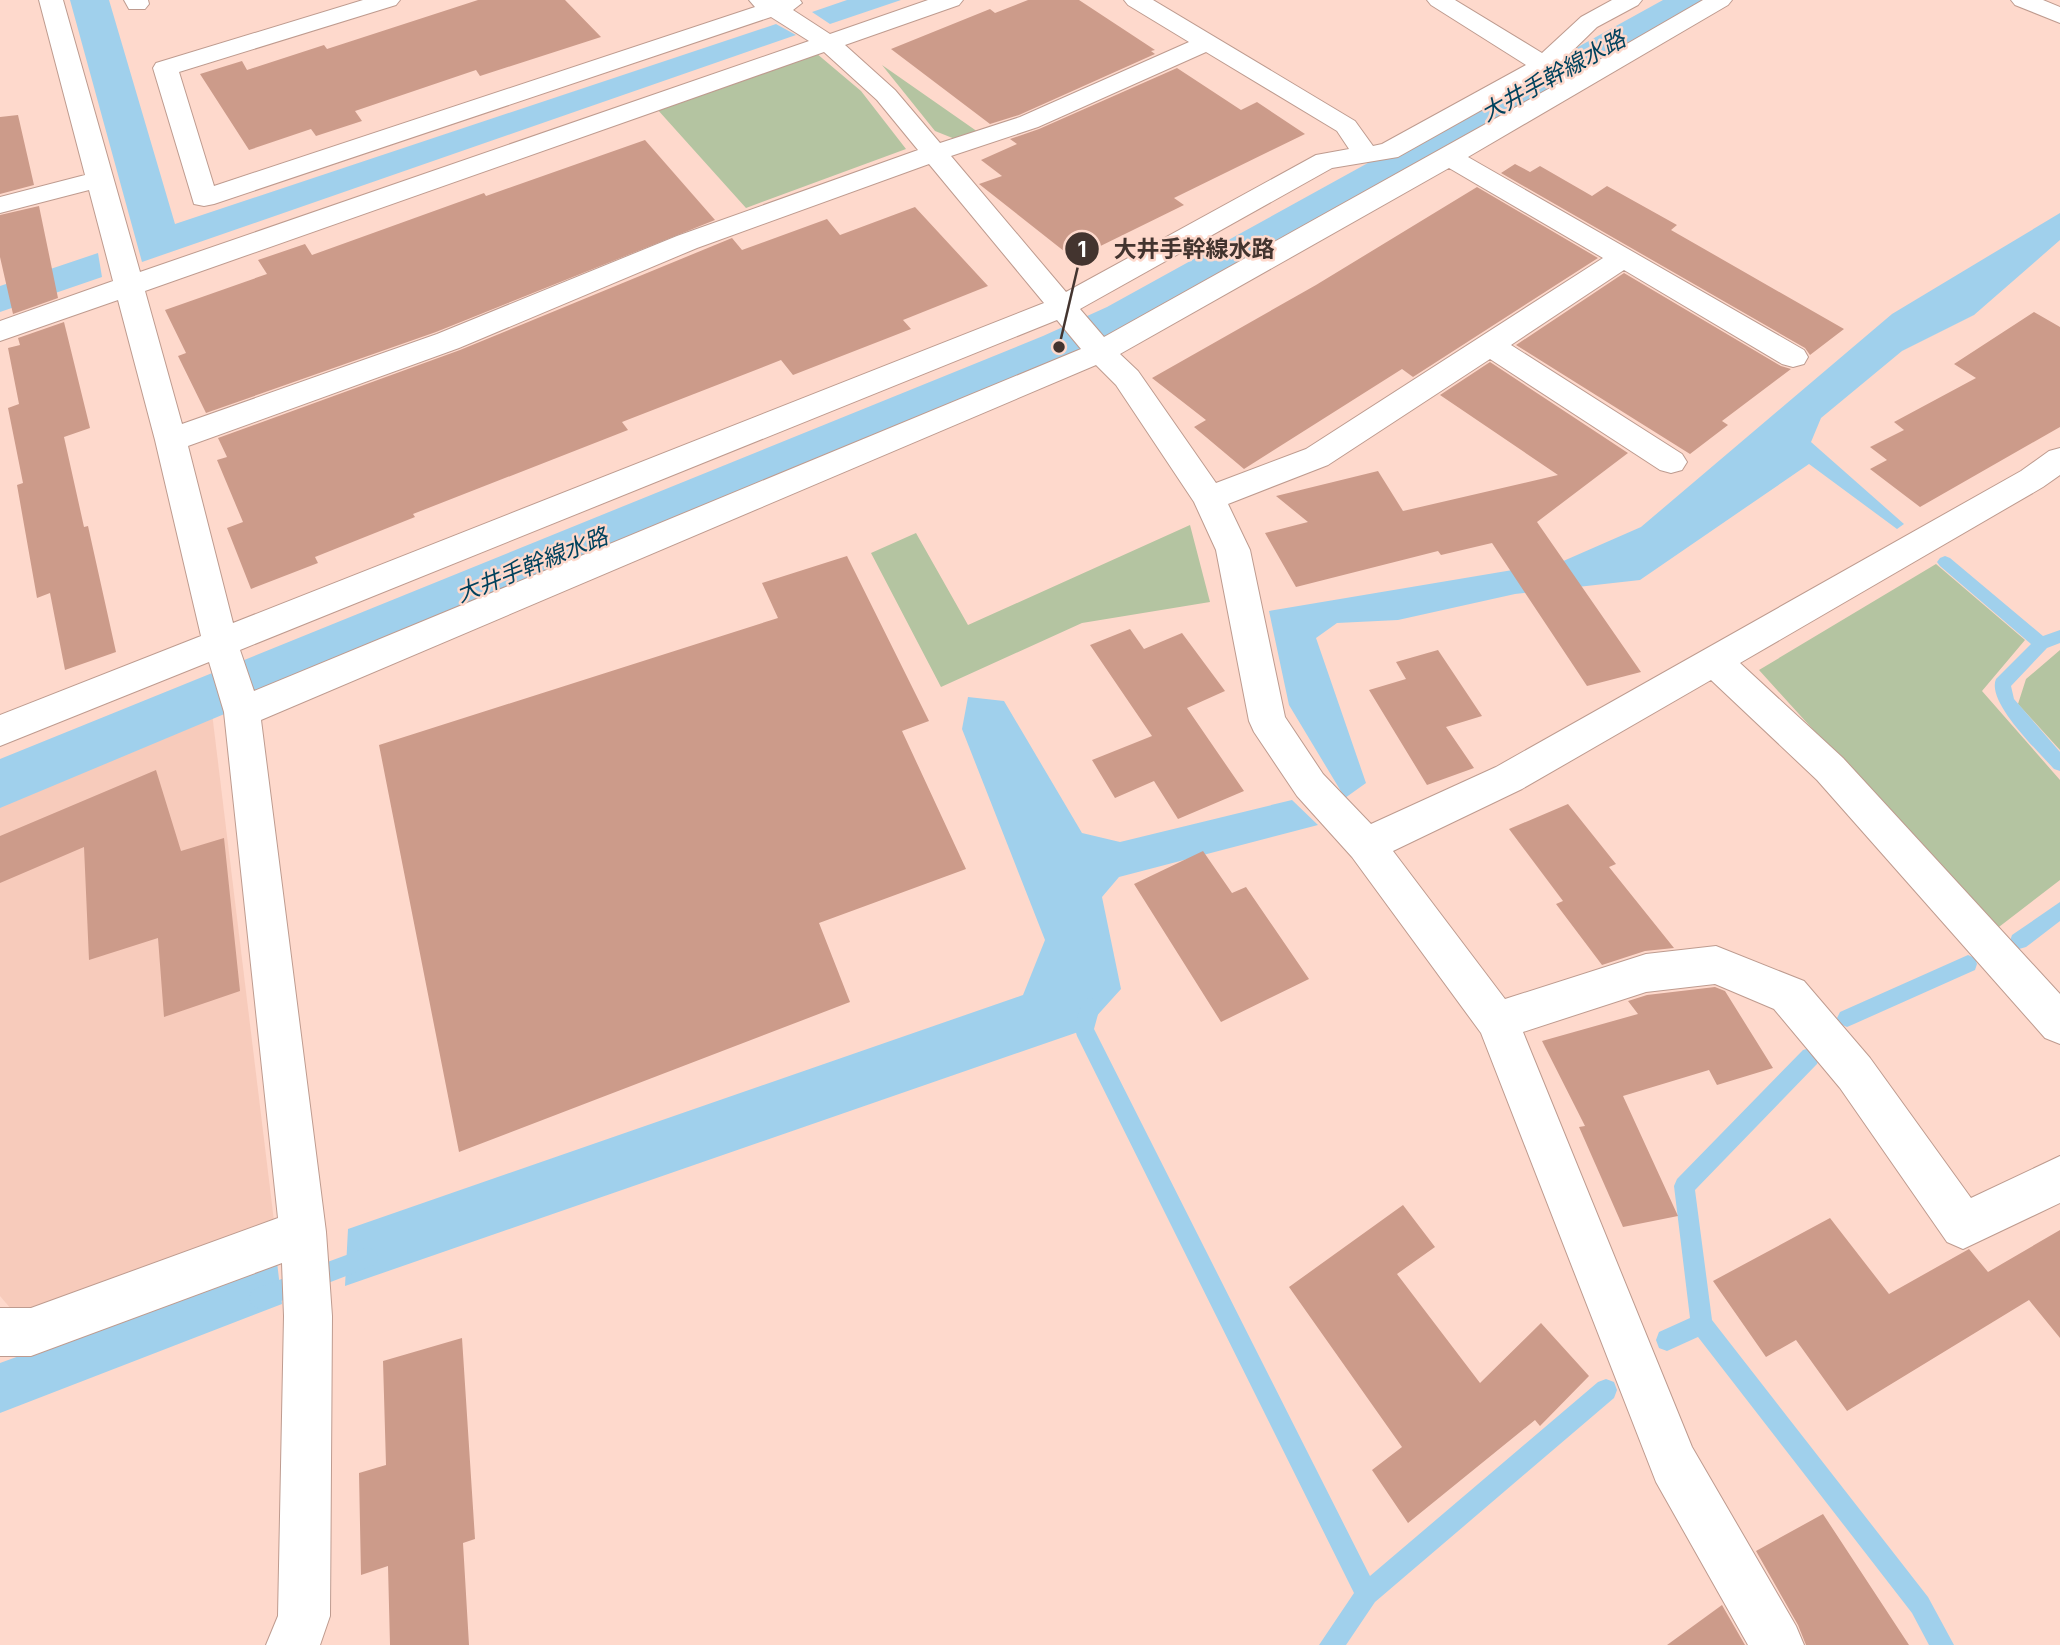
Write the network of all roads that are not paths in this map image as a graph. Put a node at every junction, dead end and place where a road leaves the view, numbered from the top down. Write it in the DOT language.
graph roads {
  1 [pos="51,0"];
  2 [pos="388,0"];
  3 [pos="951,0"];
  4 [pos="1136,0"];
  5 [pos="1439,0"];
  6 [pos="1630,0"];
  7 [pos="1720,0"];
  8 [pos="2023,0"];
  9 [pos="779,3"];
  10 [pos="2060,16"];
  11 [pos="828,43"];
  12 [pos="1207,43"];
  13 [pos="1544,65"];
  14 [pos="1575,84"];
  15 [pos="1366,154"];
  16 [pos="936,155"];
  17 [pos="1449,157"];
  18 [pos="100,178"];
  19 [pos="0,205"];
  20 [pos="1623,258"];
  21 [pos="129,286"];
  22 [pos="1070,314"];
  23 [pos="0,331"];
  24 [pos="1490,345"];
  25 [pos="1100,352"];
  26 [pos="1793,357"];
  27 [pos="171,440"];
  28 [pos="2060,459"];
  29 [pos="1671,462"];
  30 [pos="1209,498"];
  31 [pos="225,657"];
  32 [pos="1714,661"];
  33 [pos="242,712"];
  34 [pos="0,731"];
  35 [pos="1366,845"];
  36 [pos="1497,1021"];
  37 [pos="2060,1024"];
  38 [pos="2060,1179"];
  39 [pos="303,1233"];
  40 [pos="0,1332"];
  41 [pos="293,1645"];
  42 [pos="1777,1645"];
  1 -- 18 [label="street"];
  2 -- 9 [label="street"];
  3 -- 11 [label="street"];
  4 -- 12 [label="street"];
  5 -- 13 [label="street"];
  6 -- 13 [label="street"];
  7 -- 14 [label="street"];
  8 -- 10 [label="street"];
  9 -- 11 [label="street"];
  11 -- 16 [label="street"];
  11 -- 21 [label="street"];
  12 -- 15 [label="street"];
  12 -- 16 [label="street"];
  13 -- 14 [label="street"];
  13 -- 15 [label="street"];
  14 -- 17 [label="street"];
  15 -- 22 [label="street"];
  16 -- 22 [label="street"];
  16 -- 27 [label="street"];
  17 -- 20 [label="street"];
  17 -- 25 [label="street"];
  18 -- 19 [label="street"];
  18 -- 21 [label="street"];
  20 -- 24 [label="street"];
  20 -- 26 [label="street"];
  21 -- 23 [label="street"];
  21 -- 27 [label="street"];
  22 -- 25 [label="street"];
  22 -- 31 [label="street"];
  24 -- 29 [label="street"];
  24 -- 30 [label="street"];
  25 -- 30 [label="street"];
  25 -- 33 [label="street"];
  27 -- 31 [label="street"];
  28 -- 32 [label="street"];
  30 -- 35 [label="street"];
  31 -- 33 [label="street"];
  31 -- 34 [label="street"];
  32 -- 35 [label="street"];
  32 -- 37 [label="street"];
  33 -- 39 [label="street"];
  35 -- 36 [label="street"];
  36 -- 38 [label="street"];
  36 -- 42 [label="street"];
  39 -- 40 [label="street"];
  39 -- 41 [label="street"];
}
